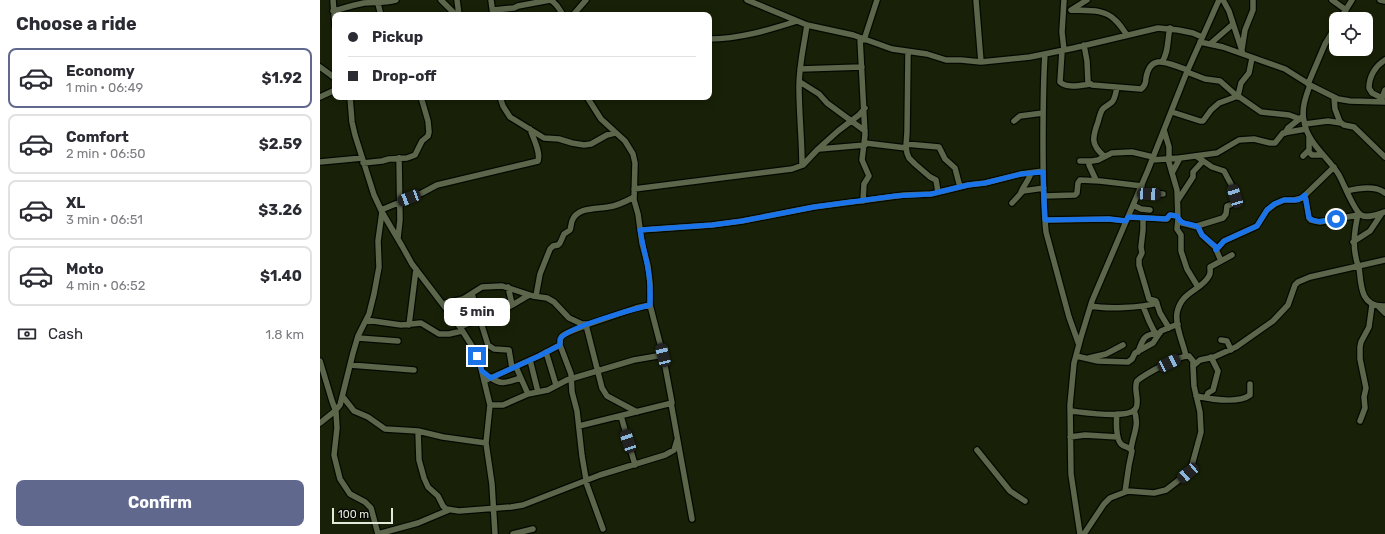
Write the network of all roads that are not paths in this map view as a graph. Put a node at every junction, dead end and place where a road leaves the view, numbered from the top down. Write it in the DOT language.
graph roads {
  1 [pos="333,0"];
  2 [pos="396,0"];
  3 [pos="441,0"];
  4 [pos="457,0"];
  5 [pos="492,0"];
  6 [pos="550,0"];
  7 [pos="586,0"];
  8 [pos="748,0"];
  9 [pos="877,0"];
  10 [pos="976,0"];
  11 [pos="1064,0"];
  12 [pos="1086,0"];
  13 [pos="1219,0"];
  14 [pos="1223,0"];
  15 [pos="1253,0"];
  16 [pos="1332,0"];
  17 [pos="1352,0"];
  18 [pos="1380,0"];
  19 [pos="1385,1"];
  20 [pos="378,4"];
  21 [pos="1070,10"];
  22 [pos="1346,10"];
  23 [pos="334,11"];
  24 [pos="380,12"];
  25 [pos="454,12"];
  26 [pos="457,12"];
  27 [pos="493,12"];
  28 [pos="497,12"];
  29 [pos="562,12"];
  30 [pos="576,12"];
  31 [pos="1063,16"];
  32 [pos="797,21"];
  33 [pos="1233,24"];
  34 [pos="807,25"];
  35 [pos="1170,28"];
  36 [pos="1127,35"];
  37 [pos="1329,37"];
  38 [pos="712,39"];
  39 [pos="862,39"];
  40 [pos="1201,40"];
  41 [pos="1210,44"];
  42 [pos="1084,45"];
  43 [pos="1063,50"];
  44 [pos="908,52"];
  45 [pos="1242,52"];
  46 [pos="1045,54"];
  47 [pos="1252,58"];
  48 [pos="1385,60"];
  49 [pos="981,62"];
  50 [pos="1162,62"];
  51 [pos="320,67"];
  52 [pos="862,67"];
  53 [pos="800,69"];
  54 [pos="1188,71"];
  55 [pos="332,76"];
  56 [pos="800,82"];
  57 [pos="1091,84"];
  58 [pos="1309,84"];
  59 [pos="1117,87"];
  60 [pos="1385,90"];
  61 [pos="332,91"];
  62 [pos="1238,96"];
  63 [pos="320,97"];
  64 [pos="1334,97"];
  65 [pos="350,100"];
  66 [pos="423,100"];
  67 [pos="501,100"];
  68 [pos="589,100"];
  69 [pos="1383,101"];
  70 [pos="865,108"];
  71 [pos="1172,112"];
  72 [pos="1042,113"];
  73 [pos="1302,117"];
  74 [pos="1014,121"];
  75 [pos="851,122"];
  76 [pos="1341,123"];
  77 [pos="530,129"];
  78 [pos="1307,129"];
  79 [pos="1164,130"];
  80 [pos="865,131"];
  81 [pos="615,133"];
  82 [pos="1285,133"];
  83 [pos="865,144"];
  84 [pos="906,146"];
  85 [pos="818,149"];
  86 [pos="1308,151"];
  87 [pos="1323,155"];
  88 [pos="1104,156"];
  89 [pos="1196,156"];
  90 [pos="1302,156"];
  91 [pos="1385,157"];
  92 [pos="399,158"];
  93 [pos="1153,158"];
  94 [pos="1180,158"];
  95 [pos="1169,159"];
  96 [pos="362,160"];
  97 [pos="1080,161"];
  98 [pos="1089,161"];
  99 [pos="1203,161"];
  100 [pos="320,162"];
  101 [pos="802,165"];
  102 [pos="1334,167"];
  103 [pos="1043,172"];
  104 [pos="1030,173"];
  105 [pos="1172,174"];
  106 [pos="1096,180"];
  107 [pos="1142,186"];
  108 [pos="960,187"];
  109 [pos="1044,188"];
  110 [pos="634,189"];
  111 [pos="1347,190"];
  112 [pos="938,192"];
  113 [pos="1021,192"];
  114 [pos="1138,193"];
  115 [pos="1385,193"];
  116 [pos="1163,194"];
  117 [pos="1305,195"];
  118 [pos="1044,196"];
  119 [pos="634,197"];
  120 [pos="1178,200"];
  121 [pos="863,201"];
  122 [pos="400,202"];
  123 [pos="1012,203"];
  124 [pos="1133,205"];
  125 [pos="1150,210"];
  126 [pos="381,211"];
  127 [pos="1383,213"];
  128 [pos="1358,214"];
  129 [pos="1178,217"];
  130 [pos="1143,218"];
  131 [pos="1127,219"];
  132 [pos="1045,220"];
  133 [pos="1197,226"];
  134 [pos="640,230"];
  135 [pos="398,238"];
  136 [pos="1354,242"];
  137 [pos="1216,250"];
  138 [pos="1232,255"];
  139 [pos="1385,260"];
  140 [pos="1221,261"];
  141 [pos="1358,266"];
  142 [pos="416,269"];
  143 [pos="508,287"];
  144 [pos="1198,287"];
  145 [pos="472,294"];
  146 [pos="529,294"];
  147 [pos="536,296"];
  148 [pos="453,302"];
  149 [pos="1156,303"];
  150 [pos="443,304"];
  151 [pos="512,304"];
  152 [pos="650,305"];
  153 [pos="1091,306"];
  154 [pos="1143,306"];
  155 [pos="1375,306"];
  156 [pos="1385,306"];
  157 [pos="448,311"];
  158 [pos="1385,313"];
  159 [pos="479,319"];
  160 [pos="366,320"];
  161 [pos="588,324"];
  162 [pos="1178,324"];
  163 [pos="409,325"];
  164 [pos="461,329"];
  165 [pos="1162,331"];
  166 [pos="1179,331"];
  167 [pos="358,338"];
  168 [pos="1222,340"];
  169 [pos="398,341"];
  170 [pos="560,345"];
  171 [pos="1079,345"];
  172 [pos="1122,345"];
  173 [pos="1231,350"];
  174 [pos="546,352"];
  175 [pos="1138,352"];
  176 [pos="663,355"];
  177 [pos="1076,356"];
  178 [pos="1186,356"];
  179 [pos="1210,358"];
  180 [pos="1085,359"];
  181 [pos="320,361"];
  182 [pos="530,363"];
  183 [pos="350,365"];
  184 [pos="1193,366"];
  185 [pos="514,368"];
  186 [pos="414,370"];
  187 [pos="482,371"];
  188 [pos="598,371"];
  189 [pos="491,378"];
  190 [pos="520,378"];
  191 [pos="571,379"];
  192 [pos="484,381"];
  193 [pos="1250,384"];
  194 [pos="556,385"];
  195 [pos="538,392"];
  196 [pos="528,394"];
  197 [pos="1196,396"];
  198 [pos="342,397"];
  199 [pos="1206,398"];
  200 [pos="671,403"];
  201 [pos="490,405"];
  202 [pos="336,410"];
  203 [pos="1134,410"];
  204 [pos="1070,411"];
  205 [pos="637,412"];
  206 [pos="1117,414"];
  207 [pos="621,416"];
  208 [pos="1360,422"];
  209 [pos="320,423"];
  210 [pos="579,426"];
  211 [pos="418,431"];
  212 [pos="1070,437"];
  213 [pos="1118,437"];
  214 [pos="677,440"];
  215 [pos="486,443"];
  216 [pos="1131,449"];
  217 [pos="978,450"];
  218 [pos="635,465"];
  219 [pos="586,481"];
  220 [pos="1125,492"];
  221 [pos="1025,501"];
  222 [pos="494,509"];
  223 [pos="449,510"];
  224 [pos="692,519"];
  225 [pos="533,529"];
  226 [pos="603,529"];
  227 [pos="378,534"];
  228 [pos="495,534"];
  229 [pos="515,534"];
  230 [pos="1080,534"];
  231 [pos="1084,534"];
  1 -- 23 [label="street"];
  2 -- 20 [label="street"];
  3 -- 25 [label="street"];
  4 -- 26 [label="street"];
  5 -- 27 [label="street"];
  6 -- 28 [label="street"];
  6 -- 29 [label="street"];
  7 -- 30 [label="street"];
  8 -- 32 [label="street"];
  9 -- 39 [label="street"];
  10 -- 49 [label="street"];
  11 -- 31 [label="street"];
  12 -- 21 [label="street"];
  13 -- 40 [label="street"];
  14 -- 33 [label="street"];
  15 -- 45 [label="street"];
  16 -- 22 [label="street"];
  17 -- 22 [label="street"];
  18 -- 19 [label="street"];
  20 -- 23 [label="street"];
  20 -- 24 [label="street"];
  21 -- 31 [label="street"];
  21 -- 36 [label="street"];
  31 -- 43 [label="street"];
  32 -- 34 [label="street"];
  32 -- 38 [label="street"];
  33 -- 41 [label="street"];
  33 -- 45 [label="street"];
  34 -- 39 [label="street"];
  34 -- 53 [label="street"];
  35 -- 36 [label="street"];
  35 -- 40 [label="street"];
  35 -- 50 [label="street"];
  36 -- 42 [label="street"];
  37 -- 58 [label="street"];
  39 -- 44 [label="street"];
  39 -- 52 [label="street"];
  40 -- 41 [label="street"];
  40 -- 54 [label="street"];
  41 -- 45 [label="street"];
  42 -- 43 [label="street"];
  42 -- 57 [label="street"];
  43 -- 46 [label="street"];
  43 -- 57 [label="street"];
  44 -- 49 [label="street"];
  44 -- 84 [label="street"];
  45 -- 47 [label="street"];
  46 -- 49 [label="street"];
  46 -- 72 [label="street"];
  47 -- 58 [label="street"];
  47 -- 62 [label="street"];
  48 -- 69 [label="street"];
  50 -- 54 [label="street"];
  50 -- 59 [label="street"];
  51 -- 55 [label="street"];
  52 -- 53 [label="street"];
  52 -- 70 [label="street"];
  53 -- 56 [label="street"];
  54 -- 62 [label="street"];
  54 -- 71 [label="street"];
  56 -- 75 [label="street"];
  56 -- 101 [label="street"];
  57 -- 59 [label="street"];
  58 -- 64 [label="street"];
  58 -- 73 [label="street"];
  59 -- 88 [label="street"];
  60 -- 69 [label="street"];
  61 -- 63 [label="street"];
  62 -- 71 [label="street"];
  62 -- 73 [label="street"];
  64 -- 69 [label="street"];
  64 -- 76 [label="street"];
  65 -- 96 [label="street"];
  66 -- 92 [label="street"];
  67 -- 77 [label="street"];
  68 -- 81 [label="street"];
  70 -- 75 [label="street"];
  70 -- 80 [label="street"];
  71 -- 79 [label="street"];
  72 -- 74 [label="street"];
  72 -- 103 [label="street"];
  73 -- 78 [label="street"];
  73 -- 82 [label="street"];
  75 -- 80 [label="street"];
  75 -- 85 [label="street"];
  76 -- 78 [label="street"];
  76 -- 91 [label="street"];
  77 -- 81 [label="street"];
  77 -- 122 [label="street"];
  78 -- 82 [label="street"];
  78 -- 86 [label="street"];
  78 -- 87 [label="street"];
  79 -- 93 [label="street"];
  79 -- 95 [label="street"];
  80 -- 83 [label="street"];
  81 -- 110 [label="street"];
  82 -- 89 [label="street"];
  83 -- 84 [label="street"];
  83 -- 85 [label="street"];
  83 -- 121 [label="street"];
  84 -- 108 [label="street"];
  84 -- 112 [label="street"];
  85 -- 101 [label="street"];
  86 -- 87 [label="street"];
  86 -- 90 [label="street"];
  87 -- 102 [label="street"];
  88 -- 93 [label="street"];
  88 -- 98 [label="street"];
  89 -- 94 [label="street"];
  89 -- 99 [label="street"];
  92 -- 96 [label="street"];
  92 -- 122 [label="street"];
  93 -- 95 [label="street"];
  93 -- 107 [label="street"];
  94 -- 95 [label="street"];
  94 -- 105 [label="street"];
  95 -- 105 [label="street"];
  96 -- 100 [label="street"];
  96 -- 126 [label="street"];
  97 -- 98 [label="street"];
  98 -- 106 [label="street"];
  99 -- 120 [label="street"];
  99 -- 133 [label="street"];
  101 -- 110 [label="street"];
  102 -- 111 [label="street"];
  102 -- 117 [label="street"];
  103 -- 104 [label="street"];
  103 -- 109 [label="street"];
  104 -- 108 [label="street"];
  104 -- 113 [label="street"];
  105 -- 120 [label="street"];
  106 -- 107 [label="street"];
  106 -- 118 [label="street"];
  107 -- 114 [label="street"];
  108 -- 112 [label="street"];
  109 -- 113 [label="street"];
  109 -- 118 [label="street"];
  110 -- 119 [label="street"];
  111 -- 115 [label="street"];
  111 -- 128 [label="street"];
  112 -- 121 [label="street"];
  113 -- 123 [label="street"];
  114 -- 116 [label="street"];
  114 -- 124 [label="street"];
  117 -- 128 [label="street"];
  117 -- 137 [label="street"];
  118 -- 132 [label="street"];
  119 -- 134 [label="street"];
  119 -- 147 [label="street"];
  120 -- 129 [label="street"];
  121 -- 134 [label="street"];
  122 -- 126 [label="street"];
  122 -- 135 [label="street"];
  124 -- 125 [label="street"];
  124 -- 131 [label="street"];
  126 -- 135 [label="street"];
  126 -- 160 [label="street"];
  127 -- 128 [label="street"];
  127 -- 136 [label="street"];
  128 -- 136 [label="street"];
  129 -- 130 [label="street"];
  129 -- 133 [label="street"];
  129 -- 144 [label="street"];
  130 -- 131 [label="street"];
  130 -- 149 [label="street"];
  131 -- 132 [label="street"];
  131 -- 153 [label="street"];
  132 -- 171 [label="street"];
  133 -- 137 [label="street"];
  134 -- 152 [label="street"];
  135 -- 142 [label="street"];
  136 -- 141 [label="street"];
  137 -- 140 [label="street"];
  138 -- 140 [label="street"];
  139 -- 141 [label="street"];
  140 -- 144 [label="street"];
  141 -- 155 [label="street"];
  141 -- 173 [label="street"];
  142 -- 150 [label="street"];
  142 -- 163 [label="street"];
  143 -- 145 [label="street"];
  143 -- 146 [label="street"];
  143 -- 151 [label="street"];
  144 -- 162 [label="street"];
  145 -- 148 [label="street"];
  145 -- 159 [label="street"];
  146 -- 147 [label="street"];
  146 -- 151 [label="street"];
  147 -- 161 [label="street"];
  148 -- 150 [label="street"];
  148 -- 157 [label="street"];
  149 -- 154 [label="street"];
  149 -- 165 [label="street"];
  150 -- 157 [label="street"];
  151 -- 159 [label="street"];
  152 -- 161 [label="street"];
  152 -- 176 [label="street"];
  153 -- 154 [label="street"];
  153 -- 171 [label="street"];
  154 -- 165 [label="street"];
  155 -- 156 [label="street"];
  155 -- 158 [label="street"];
  155 -- 208 [label="street"];
  157 -- 164 [label="street"];
  159 -- 164 [label="street"];
  159 -- 185 [label="street"];
  160 -- 163 [label="street"];
  160 -- 167 [label="street"];
  161 -- 170 [label="street"];
  161 -- 188 [label="street"];
  162 -- 165 [label="street"];
  162 -- 166 [label="street"];
  163 -- 164 [label="street"];
  164 -- 187 [label="street"];
  165 -- 166 [label="street"];
  165 -- 175 [label="street"];
  165 -- 175 [label="street"];
  166 -- 178 [label="street"];
  167 -- 169 [label="street"];
  167 -- 183 [label="street"];
  168 -- 173 [label="street"];
  170 -- 174 [label="street"];
  170 -- 191 [label="street"];
  171 -- 177 [label="street"];
  172 -- 180 [label="street"];
  173 -- 179 [label="street"];
  174 -- 182 [label="street"];
  174 -- 194 [label="street"];
  175 -- 180 [label="street"];
  176 -- 188 [label="street"];
  176 -- 200 [label="street"];
  177 -- 180 [label="street"];
  177 -- 204 [label="street"];
  178 -- 184 [label="street"];
  178 -- 203 [label="street"];
  179 -- 184 [label="street"];
  179 -- 199 [label="street"];
  181 -- 202 [label="street"];
  182 -- 185 [label="street"];
  182 -- 195 [label="street"];
  183 -- 186 [label="street"];
  183 -- 198 [label="street"];
  184 -- 197 [label="street"];
  185 -- 189 [label="street"];
  185 -- 190 [label="street"];
  187 -- 189 [label="street"];
  187 -- 192 [label="street"];
  188 -- 191 [label="street"];
  188 -- 205 [label="street"];
  189 -- 190 [label="street"];
  189 -- 192 [label="street"];
  190 -- 196 [label="street"];
  191 -- 194 [label="street"];
  191 -- 210 [label="street"];
  192 -- 201 [label="street"];
  193 -- 199 [label="street"];
  194 -- 195 [label="street"];
  195 -- 196 [label="street"];
  196 -- 201 [label="street"];
  197 -- 199 [label="street"];
  197 -- 220 [label="street"];
  198 -- 202 [label="street"];
  198 -- 211 [label="street"];
  200 -- 205 [label="street"];
  200 -- 214 [label="street"];
  201 -- 215 [label="street"];
  202 -- 209 [label="street"];
  202 -- 227 [label="street"];
  203 -- 206 [label="street"];
  203 -- 216 [label="street"];
  204 -- 206 [label="street"];
  204 -- 212 [label="street"];
  205 -- 207 [label="street"];
  206 -- 213 [label="street"];
  207 -- 210 [label="street"];
  207 -- 218 [label="street"];
  210 -- 219 [label="street"];
  211 -- 215 [label="street"];
  211 -- 223 [label="street"];
  212 -- 213 [label="street"];
  212 -- 230 [label="street"];
  213 -- 216 [label="street"];
  214 -- 218 [label="street"];
  214 -- 224 [label="street"];
  215 -- 222 [label="street"];
  216 -- 220 [label="street"];
  217 -- 221 [label="street"];
  218 -- 219 [label="street"];
  219 -- 222 [label="street"];
  219 -- 226 [label="street"];
  220 -- 231 [label="street"];
  222 -- 223 [label="street"];
  222 -- 228 [label="street"];
  223 -- 227 [label="street"];
  225 -- 229 [label="street"];
}
